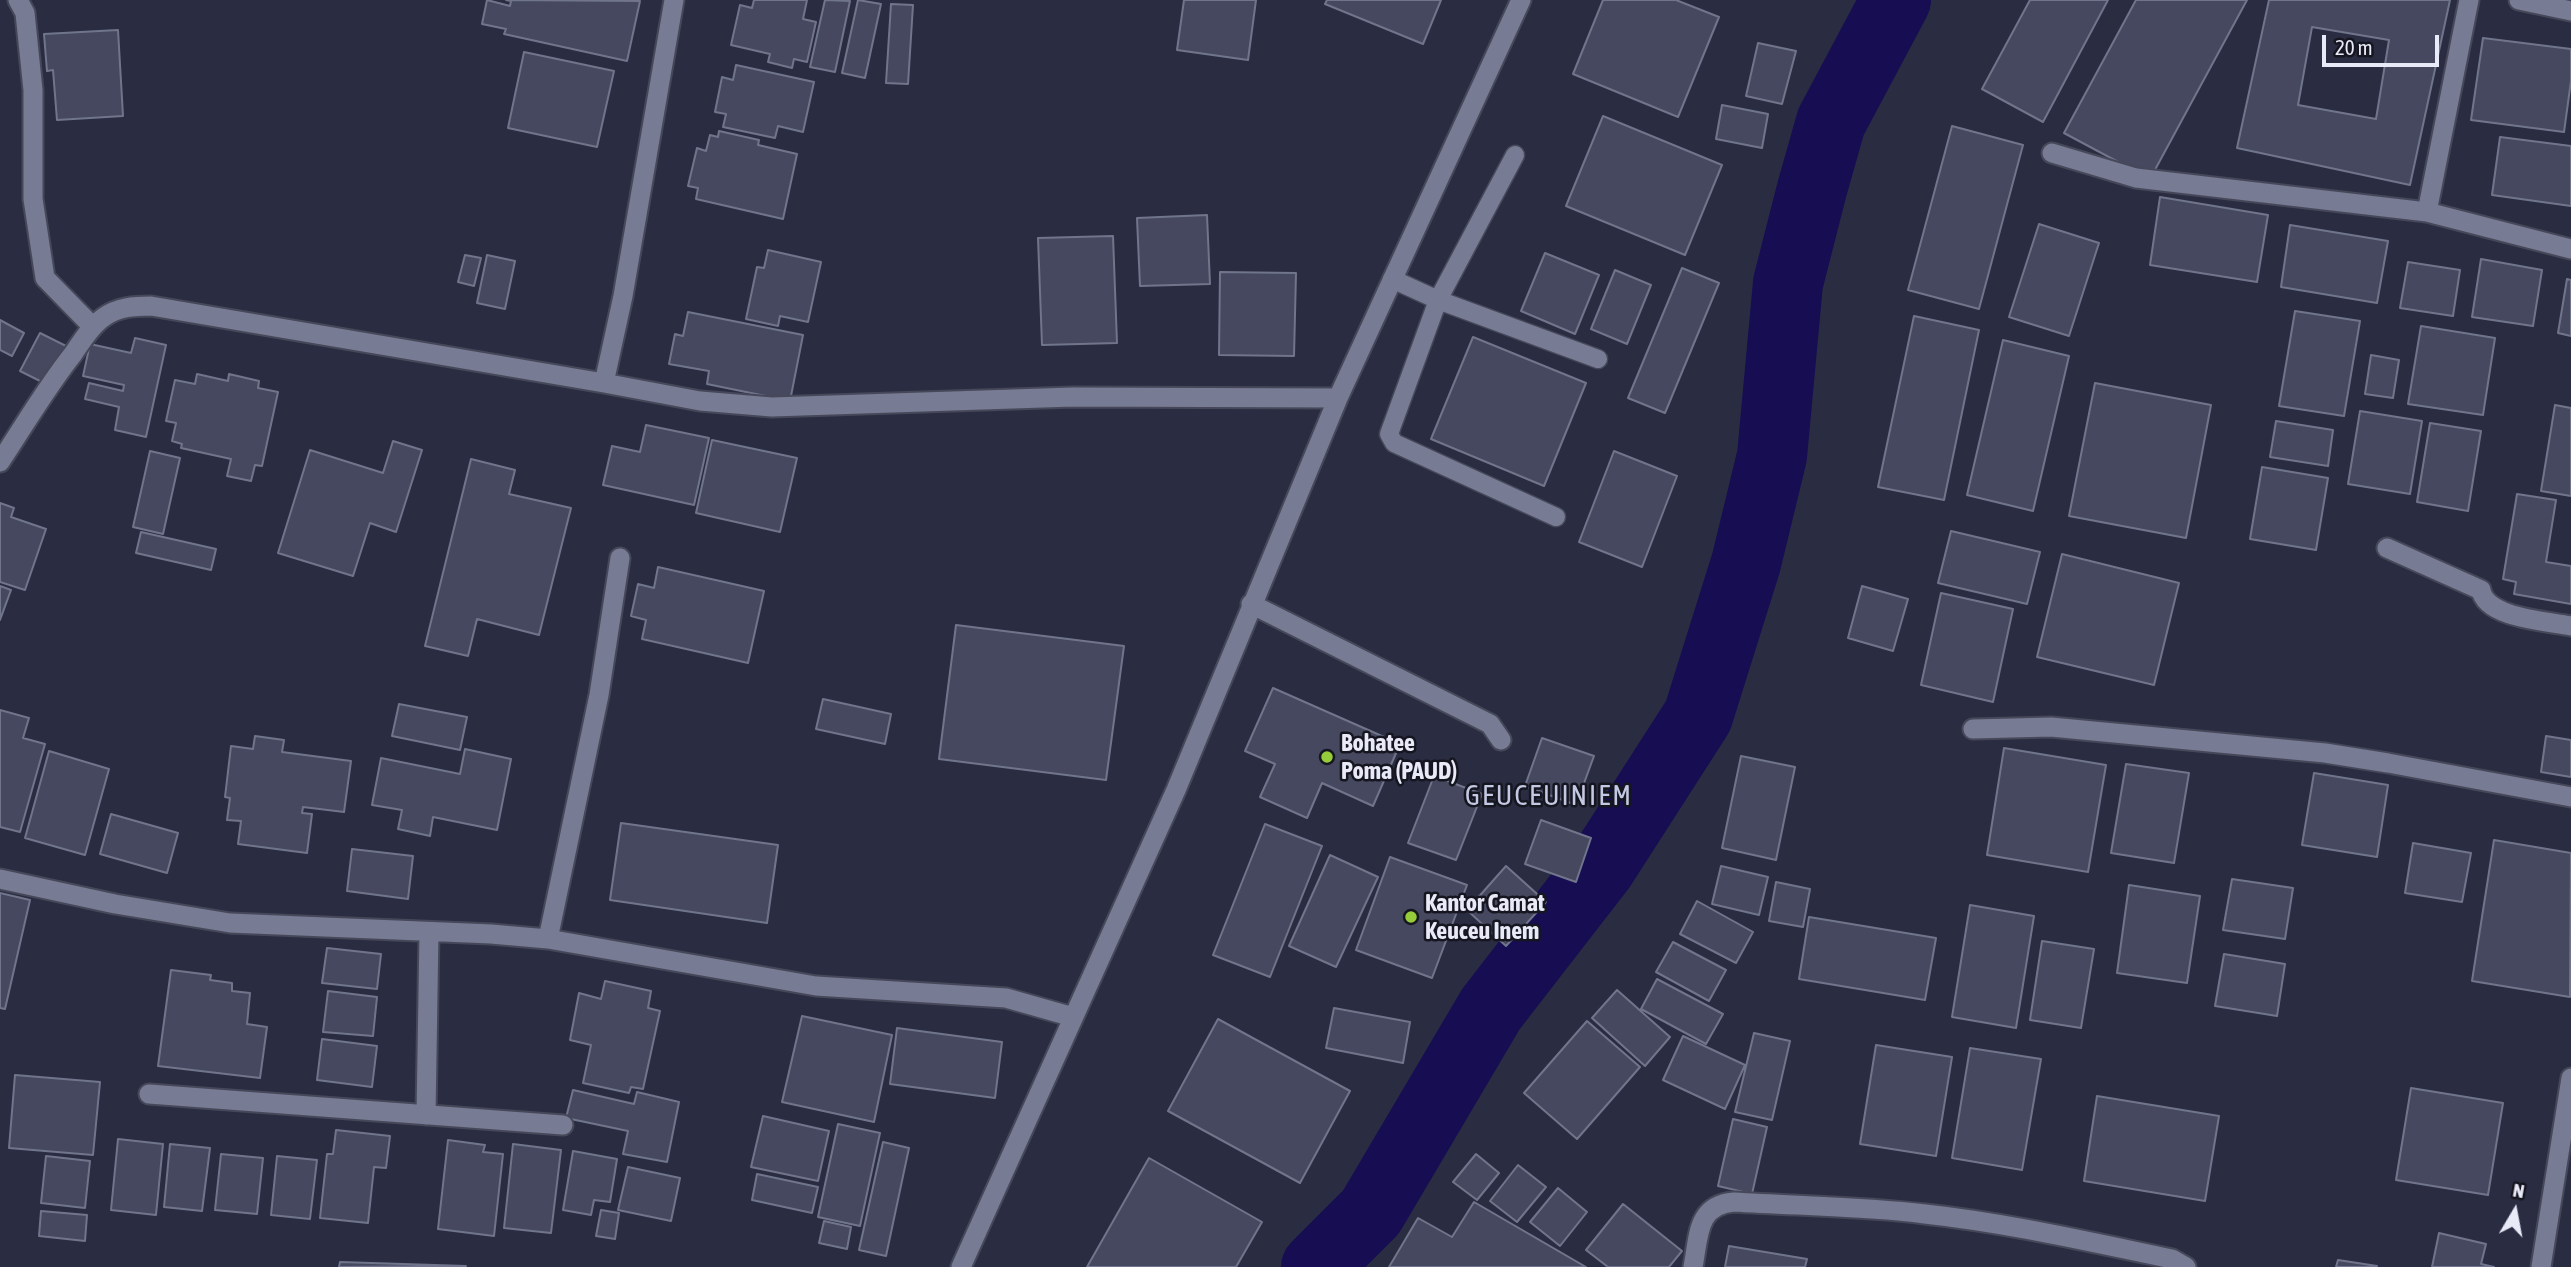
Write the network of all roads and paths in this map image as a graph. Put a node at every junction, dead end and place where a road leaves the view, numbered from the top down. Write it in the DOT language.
graph roads {
  1 [pos="19,0"];
  2 [pos="674,0"];
  3 [pos="1521,0"];
  4 [pos="2469,0"];
  5 [pos="2519,0"];
  6 [pos="2571,11"];
  7 [pos="2052,153"];
  8 [pos="1515,155"];
  9 [pos="2427,212"];
  10 [pos="2571,249"];
  11 [pos="1392,279"];
  12 [pos="1438,300"];
  13 [pos="93,327"];
  14 [pos="1598,359"];
  15 [pos="604,383"];
  16 [pos="1338,398"];
  17 [pos="0,462"];
  18 [pos="1556,517"];
  19 [pos="2387,548"];
  20 [pos="620,558"];
  21 [pos="1251,604"];
  22 [pos="2571,626"];
  23 [pos="1973,729"];
  24 [pos="1501,740"];
  25 [pos="2571,797"];
  26 [pos="0,879"];
  27 [pos="429,932"];
  28 [pos="548,939"];
  29 [pos="1073,1017"];
  30 [pos="2571,1078"];
  31 [pos="149,1094"];
  32 [pos="2568,1113"];
  33 [pos="426,1115"];
  34 [pos="563,1125"];
  35 [pos="961,1267"];
  36 [pos="1693,1267"];
  37 [pos="2186,1267"];
  38 [pos="2541,1267"];
  1 -- 13 [label="street"];
  2 -- 15 [label="street"];
  3 -- 11 [label="street"];
  4 -- 9 [label="street"];
  5 -- 6 [label="street"];
  7 -- 9 [label="street"];
  8 -- 12 [label="lane"];
  9 -- 10 [label="street"];
  11 -- 12 [label="lane"];
  11 -- 16 [label="street"];
  12 -- 14 [label="lane"];
  12 -- 18 [label="lane"];
  13 -- 15 [label="street"];
  13 -- 17 [label="street"];
  15 -- 16 [label="street"];
  16 -- 21 [label="street"];
  19 -- 22 [label="street"];
  20 -- 28 [label="street"];
  21 -- 24 [label="street"];
  21 -- 29 [label="street"];
  23 -- 25 [label="street"];
  26 -- 27 [label="street"];
  27 -- 28 [label="street"];
  27 -- 33 [label="street"];
  28 -- 29 [label="street"];
  29 -- 35 [label="street"];
  30 -- 32 [label="street"];
  31 -- 33 [label="street"];
  32 -- 38 [label="street"];
  33 -- 34 [label="street"];
  36 -- 37 [label="street"];
}
